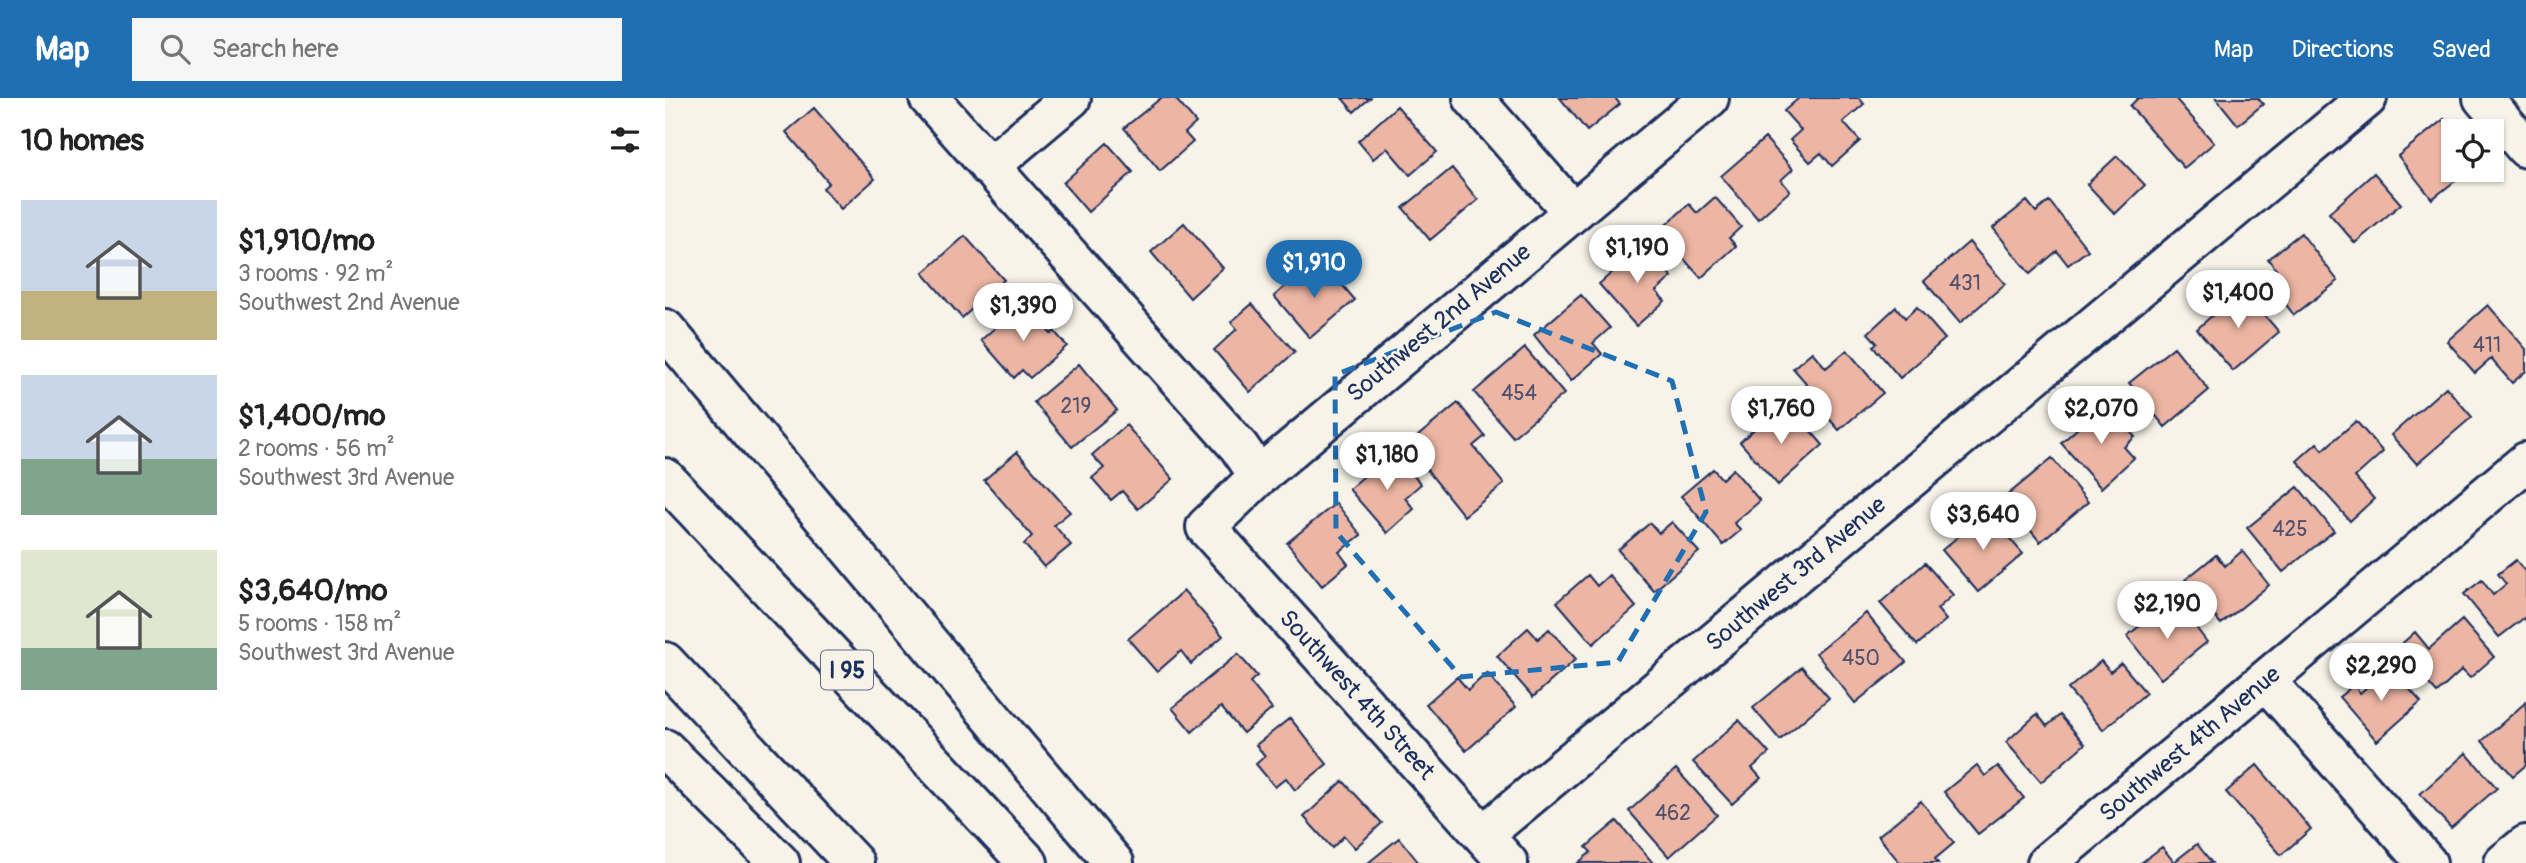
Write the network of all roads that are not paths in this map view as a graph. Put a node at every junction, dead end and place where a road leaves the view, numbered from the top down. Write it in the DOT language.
graph roads {
  1 [pos="929,98"];
  2 [pos="1071,98"];
  3 [pos="1473,98"];
  4 [pos="1709,98"];
  5 [pos="2367,98"];
  6 [pos="2483,98"];
  7 [pos="2526,148"];
  8 [pos="989,167"];
  9 [pos="1571,212"];
  10 [pos="665,329"];
  11 [pos="2526,462"];
  12 [pos="1259,476"];
  13 [pos="665,478"];
  14 [pos="1206,527"];
  15 [pos="665,662"];
  16 [pos="2266,681"];
  17 [pos="665,749"];
  18 [pos="2526,845"];
  19 [pos="1495,849"];
  20 [pos="780,863"];
  21 [pos="854,863"];
  22 [pos="1028,863"];
  23 [pos="1114,863"];
  24 [pos="2047,863"];
  25 [pos="2427,863"];
  26 [pos="2504,863"];
  1 -- 8 [label="main road"];
  2 -- 8 [label="main road"];
  3 -- 9 [label="main road"];
  4 -- 9 [label="main road, Southwest 2nd Avenue"];
  5 -- 19 [label="main road, Southwest 3rd Avenue"];
  6 -- 7 [label="main road"];
  8 -- 12 [label="main road"];
  9 -- 12 [label="main road, Southwest 2nd Avenue"];
  10 -- 23 [label="main road"];
  11 -- 16 [label="main road, Southwest 4th Avenue"];
  12 -- 14 [label="main road, Southwest 2nd Avenue"];
  13 -- 22 [label="main road, I 95"];
  14 -- 19 [label="main road, Southwest 4th Street"];
  15 -- 21 [label="main road"];
  16 -- 24 [label="main road, Southwest 4th Avenue"];
  16 -- 25 [label="main road"];
  17 -- 20 [label="main road"];
  18 -- 26 [label="main road"];
}
